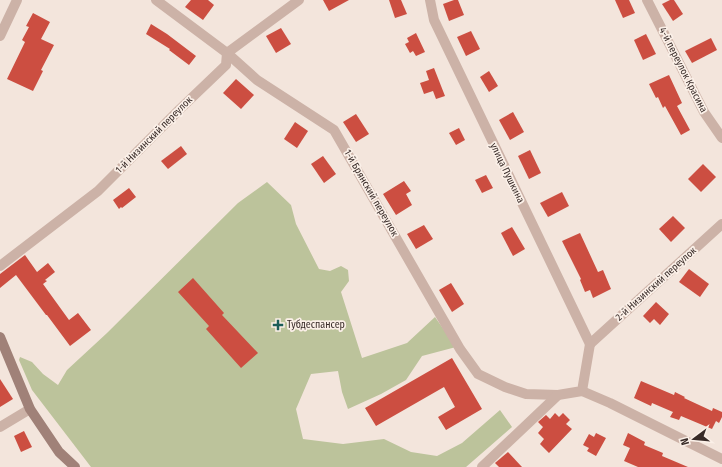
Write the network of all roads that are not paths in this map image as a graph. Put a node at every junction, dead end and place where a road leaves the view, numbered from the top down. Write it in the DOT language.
graph roads {
  1 [pos="17,0"];
  2 [pos="156,0"];
  3 [pos="300,0"];
  4 [pos="430,0"];
  5 [pos="647,0"];
  6 [pos="0,36"];
  7 [pos="227,53"];
  8 [pos="722,138"];
  9 [pos="722,224"];
  10 [pos="0,266"];
  11 [pos="0,338"];
  12 [pos="590,344"];
  13 [pos="582,391"];
  14 [pos="558,395"];
  15 [pos="30,409"];
  16 [pos="0,428"];
  17 [pos="722,459"];
  18 [pos="75,467"];
  19 [pos="482,467"];
  1 -- 6 [label="street"];
  2 -- 7 [label="street, 1-й Брянский переулок"];
  3 -- 7 [label="street"];
  4 -- 12 [label="street, улица Пушкина"];
  5 -- 8 [label="street, 4-й переулок Красина"];
  7 -- 10 [label="street, 1-й Низинский переулок"];
  7 -- 14 [label="street, 1-й Брянский переулок"];
  9 -- 12 [label="street, 2-й Низинский переулок"];
  11 -- 15 [label="main road"];
  12 -- 13 [label="street"];
  13 -- 14 [label="street, 1-й Брянский переулок"];
  13 -- 17 [label="street"];
  14 -- 19 [label="street"];
  15 -- 16 [label="street"];
  15 -- 18 [label="main road"];
}
